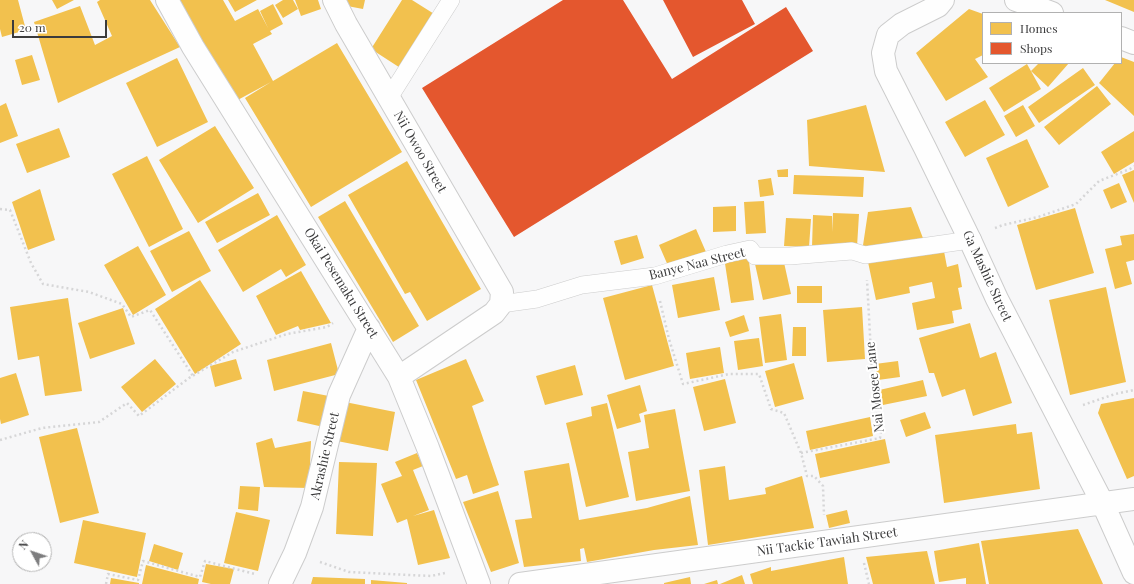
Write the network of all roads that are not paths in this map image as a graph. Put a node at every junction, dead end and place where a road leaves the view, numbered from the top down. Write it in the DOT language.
graph roads {
  1 [pos="167,0"];
  2 [pos="334,0"];
  3 [pos="451,0"];
  4 [pos="943,0"];
  5 [pos="1016,0"];
  6 [pos="1049,12"];
  7 [pos="1122,38"];
  8 [pos="1134,43"];
  9 [pos="389,98"];
  10 [pos="970,240"];
  11 [pos="501,304"];
  12 [pos="363,319"];
  13 [pos="399,377"];
  14 [pos="1134,499"];
  15 [pos="1103,504"];
  16 [pos="1134,573"];
  17 [pos="476,576"];
  18 [pos="281,582"];
  19 [pos="520,584"];
  1 -- 12 [label="street, Okai Pesemaku Street"];
  2 -- 9 [label="street, Nii Owoo Street"];
  3 -- 9 [label="lane"];
  4 -- 10 [label="street, Ga Mashie Street"];
  5 -- 6 [label="street"];
  7 -- 8 [label="street"];
  9 -- 11 [label="street, Nii Owoo Street"];
  10 -- 11 [label="lane, Banye Naa Street"];
  10 -- 15 [label="street, Ga Mashie Street"];
  11 -- 13 [label="street"];
  12 -- 13 [label="street, Okai Pesemaku Street"];
  12 -- 18 [label="street, Akrashie Street"];
  13 -- 17 [label="street, Okai Pesemaku Street"];
  14 -- 15 [label="street, Nii Tackie Tawiah Street"];
  15 -- 16 [label="street, Ga Mashie Street"];
  15 -- 19 [label="street, Nii Tackie Tawiah Street"];
}
